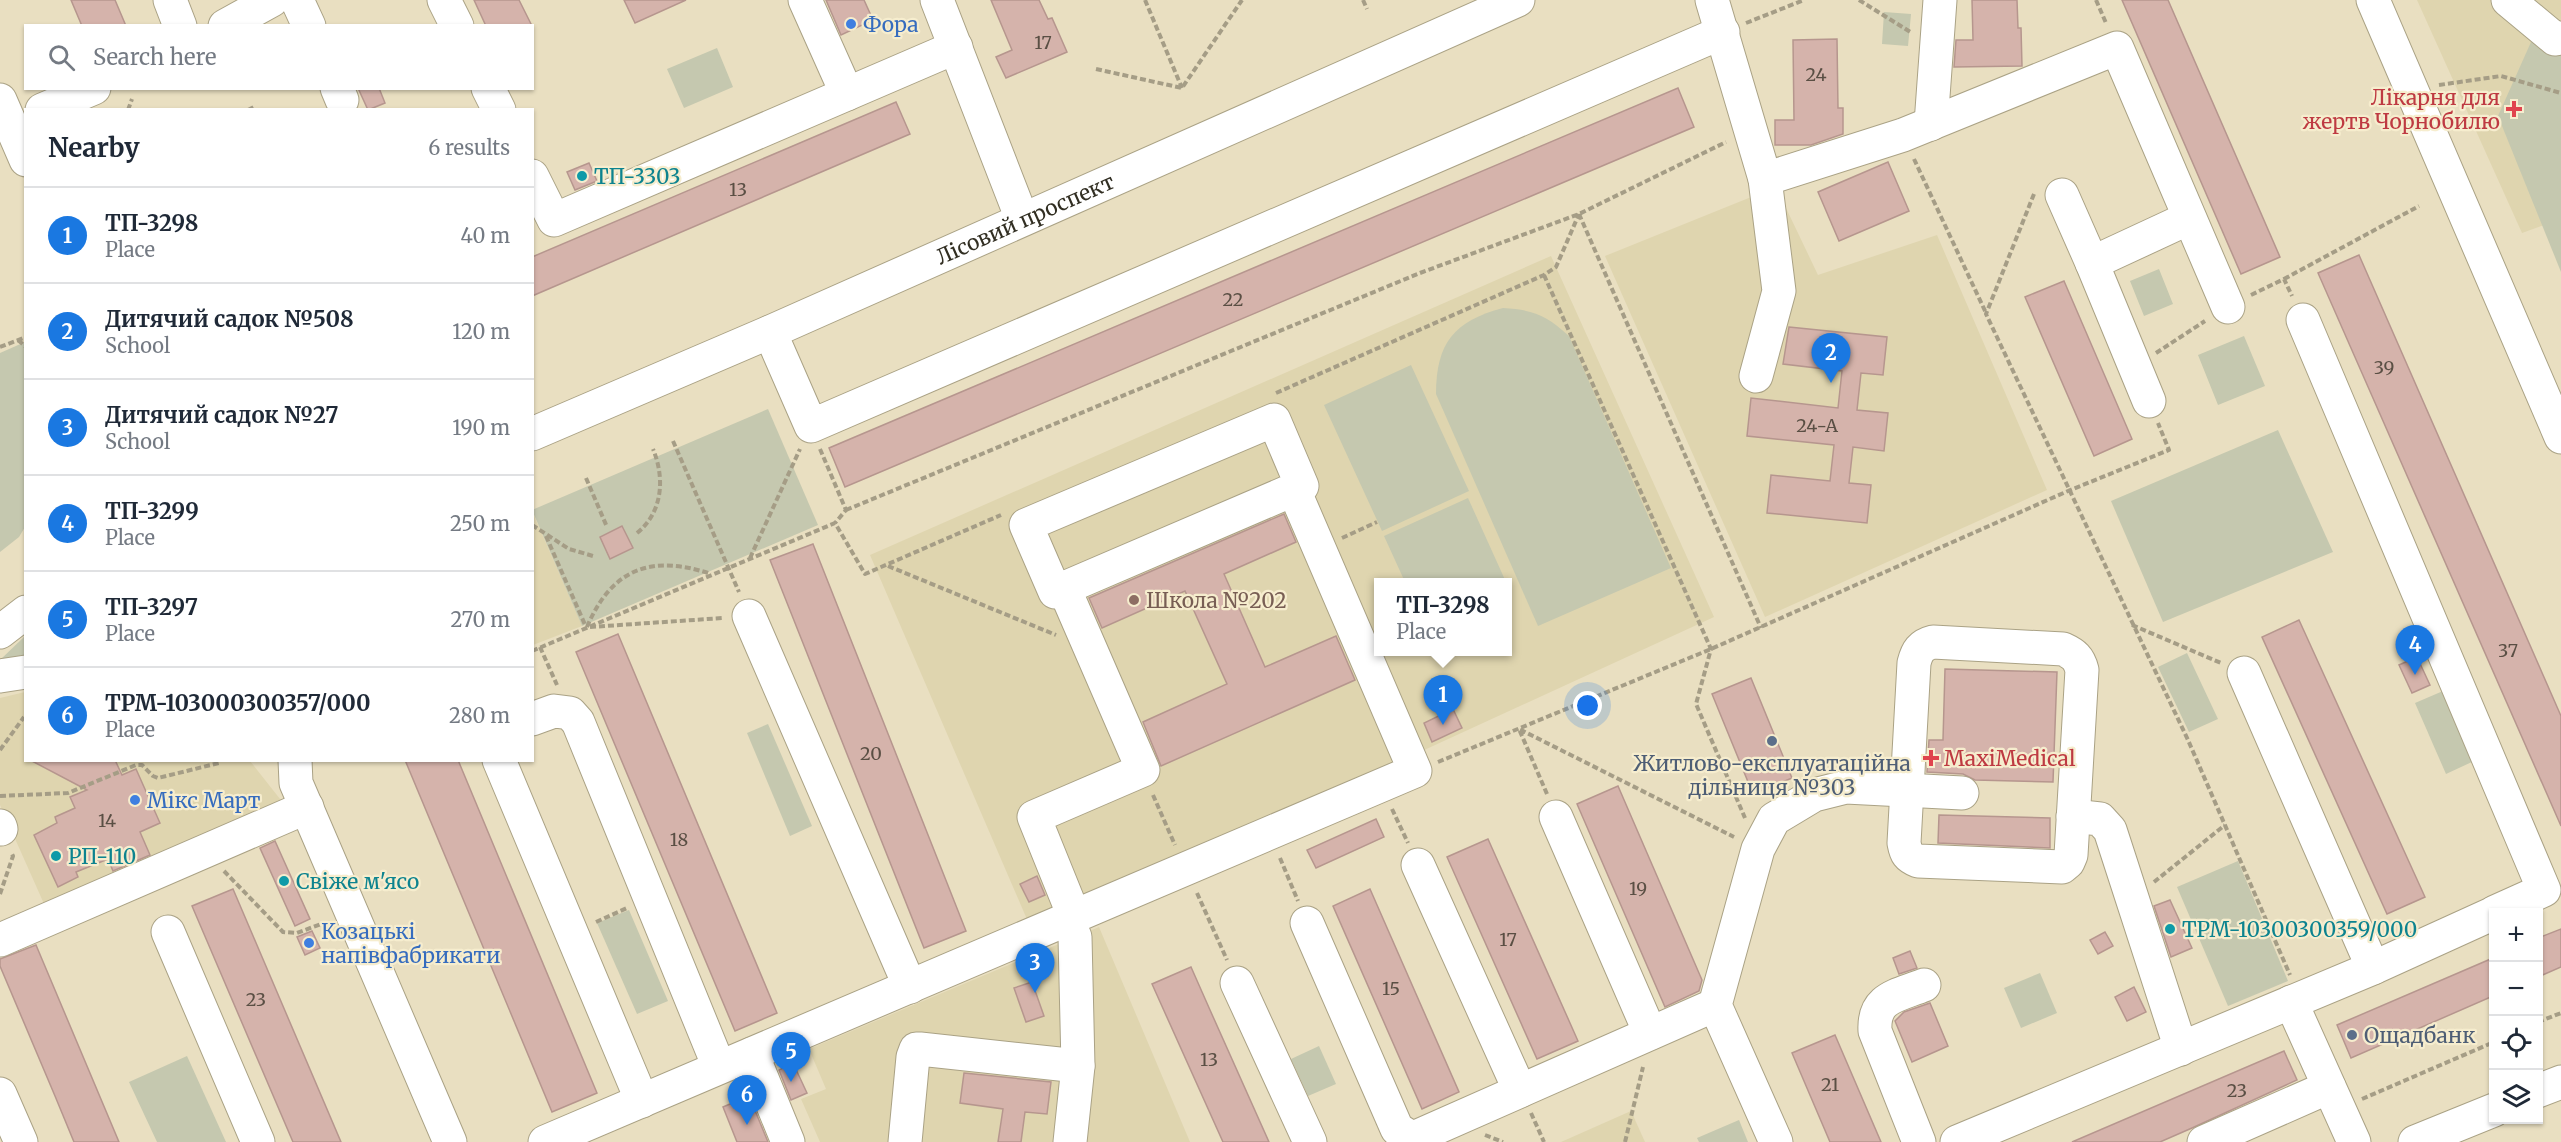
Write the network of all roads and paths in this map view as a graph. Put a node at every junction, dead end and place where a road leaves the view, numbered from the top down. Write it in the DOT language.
graph roads {
  1 [pos="170,0"];
  2 [pos="272,0"];
  3 [pos="297,0"];
  4 [pos="444,0"];
  5 [pos="805,0"];
  6 [pos="937,0"];
  7 [pos="1145,0"];
  8 [pos="1242,0"];
  9 [pos="1363,0"];
  10 [pos="1518,0"];
  11 [pos="1712,0"];
  12 [pos="1804,0"];
  13 [pos="1859,0"];
  14 [pos="1940,0"];
  15 [pos="2373,0"];
  16 [pos="2508,0"];
  17 [pos="1366,9"];
  18 [pos="179,24"];
  19 [pos="229,24"];
  20 [pos="308,24"];
  21 [pos="456,24"];
  22 [pos="1723,32"];
  23 [pos="2561,38"];
  24 [pos="956,47"];
  25 [pos="1936,47"];
  26 [pos="1096,69"];
  27 [pos="2438,85"];
  28 [pos="1182,88"];
  29 [pos="89,90"];
  30 [pos="489,90"];
  31 [pos="2561,93"];
  32 [pos="847,94"];
  33 [pos="132,99"];
  34 [pos="256,106"];
  35 [pos="47,108"];
  36 [pos="129,108"];
  37 [pos="252,108"];
  38 [pos="498,108"];
  39 [pos="12,112"];
  40 [pos="1751,130"];
  41 [pos="1917,130"];
  42 [pos="24,153"];
  43 [pos="1765,179"];
  44 [pos="534,180"];
  45 [pos="2049,193"];
  46 [pos="2419,206"];
  47 [pos="1579,214"];
  48 [pos="2189,218"];
  49 [pos="1022,219"];
  50 [pos="2092,263"];
  51 [pos="1544,275"];
  52 [pos="2284,279"];
  53 [pos="2228,307"];
  54 [pos="1986,314"];
  55 [pos="2303,320"];
  56 [pos="770,332"];
  57 [pos="24,338"];
  58 [pos="18,340"];
  59 [pos="24,345"];
  60 [pos="0,347"];
  61 [pos="1756,376"];
  62 [pos="2150,401"];
  63 [pos="811,426"];
  64 [pos="534,433"];
  65 [pos="2561,437"];
  66 [pos="673,441"];
  67 [pos="653,449"];
  68 [pos="586,478"];
  69 [pos="1294,490"];
  70 [pos="2068,491"];
  71 [pos="846,510"];
  72 [pos="1377,522"];
  73 [pos="836,523"];
  74 [pos="534,527"];
  75 [pos="607,527"];
  76 [pos="637,533"];
  77 [pos="546,536"];
  78 [pos="1319,548"];
  79 [pos="593,556"];
  80 [pos="750,558"];
  81 [pos="728,567"];
  82 [pos="712,574"];
  83 [pos="1064,588"];
  84 [pos="744,605"];
  85 [pos="24,614"];
  86 [pos="2132,625"];
  87 [pos="586,628"];
  88 [pos="1762,628"];
  89 [pos="0,633"];
  90 [pos="540,647"];
  91 [pos="1711,649"];
  92 [pos="534,650"];
  93 [pos="1091,650"];
  94 [pos="24,672"];
  95 [pos="2244,673"];
  96 [pos="0,676"];
  97 [pos="570,713"];
  98 [pos="24,717"];
  99 [pos="534,718"];
  100 [pos="1519,729"];
  101 [pos="0,750"];
  102 [pos="276,762"];
  103 [pos="500,762"];
  104 [pos="219,763"];
  105 [pos="1143,770"];
  106 [pos="1415,771"];
  107 [pos="299,784"];
  108 [pos="1382,785"];
  109 [pos="1907,789"];
  110 [pos="1962,793"];
  111 [pos="0,796"];
  112 [pos="2073,816"];
  113 [pos="1556,817"];
  114 [pos="2225,825"];
  115 [pos="1,828"];
  116 [pos="1270,833"];
  117 [pos="1758,849"];
  118 [pos="205,851"];
  119 [pos="1418,865"];
  120 [pos="1186,868"];
  121 [pos="0,894"];
  122 [pos="650,899"];
  123 [pos="2133,900"];
  124 [pos="2505,908"];
  125 [pos="2489,915"];
  126 [pos="1071,918"];
  127 [pos="1307,923"];
  128 [pos="321,924"];
  129 [pos="168,932"];
  130 [pos="571,932"];
  131 [pos="0,940"];
  132 [pos="2373,968"];
  133 [pos="1237,983"];
  134 [pos="1924,985"];
  135 [pos="910,987"];
  136 [pos="2295,1000"];
  137 [pos="1715,1005"];
  138 [pos="2561,1013"];
  139 [pos="2543,1021"];
  140 [pos="1650,1033"];
  141 [pos="2489,1043"];
  142 [pos="2181,1049"];
  143 [pos="752,1054"];
  144 [pos="1078,1066"];
  145 [pos="719,1067"];
  146 [pos="2561,1082"];
  147 [pos="2543,1089"];
  148 [pos="1520,1091"];
  149 [pos="0,1094"];
  150 [pos="2334,1098"];
  151 [pos="642,1101"];
  152 [pos="2489,1112"];
  153 [pos="586,1134"];
  154 [pos="21,1142"];
  155 [pos="258,1142"];
  156 [pos="450,1142"];
  157 [pos="545,1142"];
  158 [pos="788,1142"];
  159 [pos="905,1142"];
  160 [pos="1070,1142"];
  161 [pos="1310,1142"];
  162 [pos="1625,1142"];
  163 [pos="1776,1142"];
  164 [pos="1919,1142"];
  165 [pos="1957,1142"];
  166 [pos="2204,1142"];
  167 [pos="2354,1142"];
  168 [pos="2415,1142"];
  1 -- 18 [label="street"];
  2 -- 19 [label="street"];
  3 -- 20 [label="street"];
  4 -- 21 [label="street"];
  5 -- 32 [label="street"];
  6 -- 24 [label="street"];
  7 -- 28 [label="path"];
  8 -- 28 [label="path"];
  9 -- 17 [label="path"];
  10 -- 49 [label="street, Лісовий проспект"];
  11 -- 22 [label="street"];
  12 -- 22 [label="path"];
  13 -- 25 [label="path"];
  14 -- 25 [label="street"];
  15 -- 65 [label="street"];
  16 -- 23 [label="street"];
  22 -- 40 [label="street"];
  22 -- 63 [label="street"];
  24 -- 32 [label="street"];
  24 -- 49 [label="street"];
  25 -- 41 [label="street"];
  26 -- 28 [label="path"];
  27 -- 31 [label="path"];
  29 -- 35 [label="street"];
  30 -- 38 [label="street"];
  32 -- 44 [label="street"];
  33 -- 36 [label="path"];
  34 -- 37 [label="path"];
  39 -- 42 [label="street"];
  40 -- 43 [label="street"];
  40 -- 47 [label="path"];
  41 -- 43 [label="street"];
  41 -- 48 [label="street"];
  41 -- 54 [label="path"];
  43 -- 61 [label="street"];
  45 -- 50 [label="street"];
  45 -- 54 [label="path"];
  46 -- 52 [label="path"];
  47 -- 71 [label="path"];
  47 -- 88 [label="path"];
  48 -- 50 [label="street"];
  48 -- 53 [label="street"];
  49 -- 56 [label="street, Лісовий проспект"];
  50 -- 62 [label="street"];
  51 -- 91 [label="path"];
  54 -- 70 [label="path"];
  55 -- 124 [label="street"];
  56 -- 63 [label="street"];
  56 -- 64 [label="street, Лісовий проспект"];
  57 -- 58 [label="path"];
  58 -- 59 [label="path"];
  58 -- 60 [label="path"];
  62 -- 70 [label="path"];
  63 -- 71 [label="path"];
  63 -- 80 [label="path"];
  66 -- 81 [label="path"];
  67 -- 76 [label="path"];
  68 -- 75 [label="path"];
  69 -- 78 [label="street"];
  69 -- 83 [label="street"];
  69 -- 83 [label="street"];
  70 -- 86 [label="path"];
  70 -- 88 [label="path"];
  71 -- 73 [label="path"];
  72 -- 78 [label="path"];
  73 -- 80 [label="path"];
  73 -- 93 [label="path"];
  74 -- 77 [label="path"];
  77 -- 79 [label="path"];
  77 -- 87 [label="path"];
  78 -- 106 [label="street"];
  80 -- 81 [label="path"];
  81 -- 82 [label="path"];
  81 -- 84 [label="path"];
  82 -- 87 [label="path"];
  82 -- 87 [label="path"];
  83 -- 93 [label="street"];
  84 -- 87 [label="path"];
  84 -- 135 [label="street"];
  85 -- 89 [label="street"];
  86 -- 95 [label="path"];
  86 -- 114 [label="path"];
  87 -- 90 [label="path"];
  88 -- 91 [label="path"];
  90 -- 92 [label="path"];
  90 -- 97 [label="path"];
  91 -- 100 [label="path"];
  91 -- 117 [label="path"];
  93 -- 105 [label="street"];
  94 -- 96 [label="street"];
  95 -- 132 [label="street"];
  97 -- 99 [label="street"];
  97 -- 122 [label="street"];
  98 -- 101 [label="path"];
  100 -- 106 [label="path"];
  100 -- 113 [label="path"];
  100 -- 117 [label="path"];
  102 -- 107 [label="street"];
  103 -- 130 [label="street"];
  104 -- 111 [label="path"];
  105 -- 120 [label="path"];
  105 -- 126 [label="street"];
  106 -- 108 [label="street"];
  107 -- 118 [label="street"];
  107 -- 156 [label="street"];
  108 -- 116 [label="street"];
  108 -- 119 [label="path"];
  109 -- 110 [label="street"];
  109 -- 112 [label="street"];
  109 -- 112 [label="street"];
  109 -- 117 [label="street"];
  112 -- 123 [label="street"];
  113 -- 140 [label="street"];
  114 -- 123 [label="path"];
  114 -- 136 [label="path"];
  115 -- 121 [label="path"];
  116 -- 120 [label="street"];
  116 -- 127 [label="path"];
  117 -- 137 [label="street"];
  118 -- 128 [label="path"];
  118 -- 131 [label="street"];
  119 -- 148 [label="street"];
  120 -- 126 [label="street"];
  120 -- 133 [label="path"];
  122 -- 130 [label="path"];
  122 -- 145 [label="street"];
  123 -- 142 [label="street"];
  125 -- 132 [label="street"];
  126 -- 135 [label="street"];
  126 -- 144 [label="street"];
  127 -- 148 [label="street"];
  129 -- 155 [label="street"];
  130 -- 151 [label="street"];
  132 -- 136 [label="street"];
  133 -- 161 [label="street"];
  134 -- 164 [label="street"];
  135 -- 143 [label="street"];
  136 -- 142 [label="street"];
  136 -- 150 [label="street"];
  137 -- 140 [label="street"];
  137 -- 163 [label="street"];
  138 -- 139 [label="path"];
  140 -- 148 [label="street"];
  140 -- 162 [label="path"];
  141 -- 150 [label="path"];
  142 -- 165 [label="street"];
  143 -- 145 [label="street"];
  143 -- 158 [label="street"];
  144 -- 159 [label="street"];
  144 -- 160 [label="street"];
  145 -- 151 [label="street"];
  146 -- 147 [label="street"];
  149 -- 154 [label="street"];
  150 -- 166 [label="street"];
  150 -- 167 [label="street"];
  151 -- 153 [label="street"];
  152 -- 168 [label="street"];
  153 -- 157 [label="street"];
}
